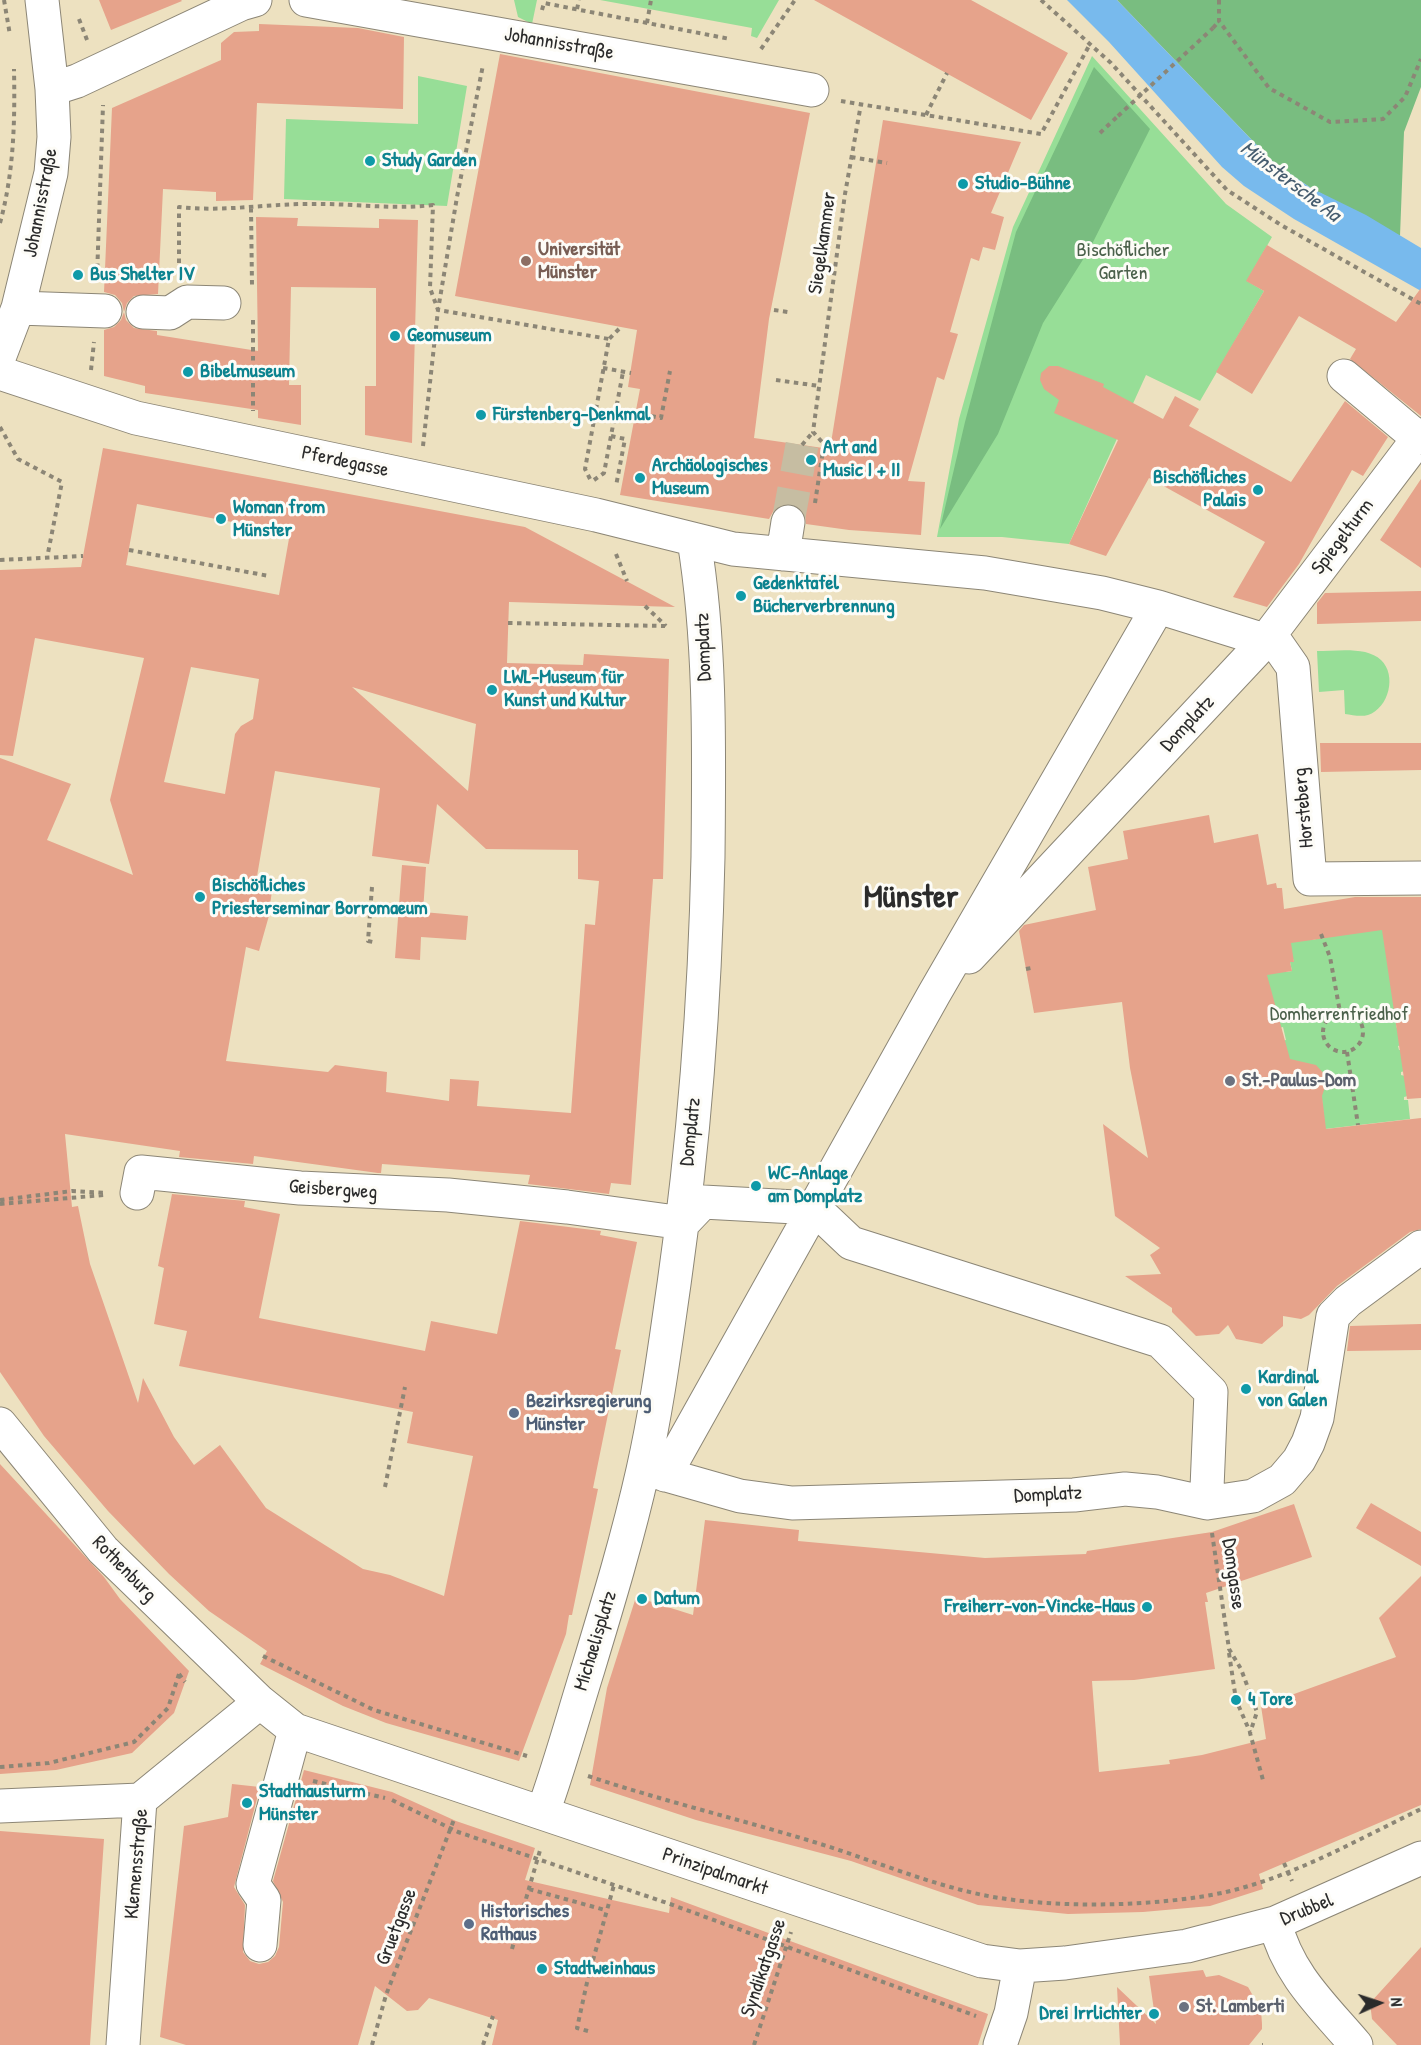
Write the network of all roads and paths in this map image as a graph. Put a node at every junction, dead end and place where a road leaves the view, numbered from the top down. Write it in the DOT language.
graph roads {
  1 [pos="4,0"];
  2 [pos="42,0"];
  3 [pos="255,0"];
  4 [pos="306,0"];
  5 [pos="579,0"];
  6 [pos="651,0"];
  7 [pos="795,0"];
  8 [pos="1041,0"];
  9 [pos="1220,0"];
  10 [pos="76,9"];
  11 [pos="577,9"];
  12 [pos="1219,21"];
  13 [pos="647,23"];
  14 [pos="489,32"];
  15 [pos="1090,44"];
  16 [pos="12,46"];
  17 [pos="14,58"];
  18 [pos="1421,59"];
  19 [pos="98,71"];
  20 [pos="947,74"];
  21 [pos="756,80"];
  22 [pos="52,89"];
  23 [pos="823,95"];
  24 [pos="861,104"];
  25 [pos="926,115"];
  26 [pos="1100,133"];
  27 [pos="851,157"];
  28 [pos="887,163"];
  29 [pos="251,208"];
  30 [pos="0,223"];
  31 [pos="187,302"];
  32 [pos="243,304"];
  33 [pos="1421,304"];
  34 [pos="18,308"];
  35 [pos="438,310"];
  36 [pos="774,310"];
  37 [pos="100,311"];
  38 [pos="143,312"];
  39 [pos="788,312"];
  40 [pos="621,327"];
  41 [pos="609,339"];
  42 [pos="0,355"];
  43 [pos="603,368"];
  44 [pos="670,371"];
  45 [pos="623,372"];
  46 [pos="0,373"];
  47 [pos="630,373"];
  48 [pos="1344,376"];
  49 [pos="776,380"];
  50 [pos="819,386"];
  51 [pos="87,404"];
  52 [pos="616,409"];
  53 [pos="0,427"];
  54 [pos="813,432"];
  55 [pos="611,436"];
  56 [pos="1419,436"];
  57 [pos="250,442"];
  58 [pos="824,444"];
  59 [pos="802,445"];
  60 [pos="835,446"];
  61 [pos="420,478"];
  62 [pos="615,490"];
  63 [pos="788,522"];
  64 [pos="694,540"];
  65 [pos="129,550"];
  66 [pos="616,554"];
  67 [pos="795,555"];
  68 [pos="83,556"];
  69 [pos="47,558"];
  70 [pos="0,560"];
  71 [pos="269,576"];
  72 [pos="627,581"];
  73 [pos="645,606"];
  74 [pos="1158,607"];
  75 [pos="508,623"];
  76 [pos="1265,641"];
  77 [pos="1421,878"];
  78 [pos="372,887"];
  79 [pos="1321,934"];
  80 [pos="373,942"];
  81 [pos="934,994"];
  82 [pos="1340,1012"];
  83 [pos="1347,1052"];
  84 [pos="1358,1125"];
  85 [pos="125,1193"];
  86 [pos="0,1202"];
  87 [pos="814,1208"];
  88 [pos="683,1222"];
  89 [pos="1421,1247"];
  90 [pos="405,1387"];
  91 [pos="0,1424"];
  92 [pos="654,1472"];
  93 [pos="385,1487"];
  94 [pos="1207,1496"];
  95 [pos="1228,1649"];
  96 [pos="264,1657"];
  97 [pos="175,1667"];
  98 [pos="179,1674"];
  99 [pos="185,1682"];
  100 [pos="260,1702"];
  101 [pos="295,1730"];
  102 [pos="1250,1732"];
  103 [pos="521,1755"];
  104 [pos="0,1767"];
  105 [pos="592,1777"];
  106 [pos="302,1779"];
  107 [pos="1263,1780"];
  108 [pos="140,1800"];
  109 [pos="0,1806"];
  110 [pos="1421,1809"];
  111 [pos="547,1813"];
  112 [pos="453,1821"];
  113 [pos="450,1828"];
  114 [pos="538,1858"];
  115 [pos="1421,1858"];
  116 [pos="1284,1863"];
  117 [pos="1288,1873"];
  118 [pos="614,1885"];
  119 [pos="1294,1887"];
  120 [pos="529,1889"];
  121 [pos="802,1902"];
  122 [pos="605,1910"];
  123 [pos="521,1916"];
  124 [pos="1275,1923"];
  125 [pos="516,1935"];
  126 [pos="260,1945"];
  127 [pos="1187,1946"];
  128 [pos="786,1947"];
  129 [pos="512,1949"];
  130 [pos="1020,1966"];
  131 [pos="493,2016"];
  132 [pos="588,2031"];
  133 [pos="993,2033"];
  134 [pos="123,2045"];
  135 [pos="372,2045"];
  136 [pos="483,2045"];
  137 [pos="754,2045"];
  138 [pos="1356,2045"];
  1 -- 16 [label="path"];
  2 -- 22 [label="street, Johannisstraße"];
  3 -- 19 [label="street"];
  4 -- 14 [label="street, Johannisstraße"];
  5 -- 11 [label="path"];
  6 -- 13 [label="path"];
  7 -- 21 [label="path"];
  8 -- 15 [label="path"];
  9 -- 12 [label="path"];
  10 -- 19 [label="path"];
  12 -- 18 [label="path"];
  12 -- 26 [label="path, bridge"];
  14 -- 21 [label="street, Johannisstraße"];
  14 -- 35 [label="path"];
  15 -- 25 [label="path"];
  15 -- 33 [label="path"];
  17 -- 30 [label="path"];
  19 -- 22 [label="street"];
  19 -- 37 [label="path"];
  20 -- 25 [label="path"];
  21 -- 23 [label="street, Johannisstraße"];
  22 -- 34 [label="street, Johannisstraße"];
  23 -- 24 [label="path"];
  24 -- 25 [label="path"];
  24 -- 27 [label="path, Siegelkammer"];
  27 -- 28 [label="path"];
  27 -- 50 [label="path, Siegelkammer"];
  29 -- 31 [label="path"];
  29 -- 32 [label="path"];
  29 -- 35 [label="path"];
  31 -- 32 [label="street"];
  31 -- 38 [label="street"];
  32 -- 57 [label="path"];
  34 -- 37 [label="street"];
  34 -- 42 [label="street, Johannisstraße"];
  35 -- 41 [label="path"];
  35 -- 61 [label="path"];
  36 -- 39 [label="path"];
  37 -- 51 [label="path"];
  40 -- 41 [label="path"];
  41 -- 43 [label="path"];
  43 -- 45 [label="path"];
  43 -- 55 [label="path"];
  44 -- 52 [label="path"];
  45 -- 47 [label="path"];
  45 -- 52 [label="path"];
  46 -- 51 [label="street, Pferdegasse"];
  48 -- 56 [label="street"];
  49 -- 50 [label="path"];
  50 -- 54 [label="path, Siegelkammer"];
  51 -- 57 [label="street, Pferdegasse"];
  52 -- 55 [label="path"];
  53 -- 69 [label="path"];
  54 -- 58 [label="path"];
  54 -- 59 [label="path"];
  55 -- 62 [label="path"];
  56 -- 76 [label="street, Spiegelturm"];
  57 -- 61 [label="street, Pferdegasse"];
  58 -- 60 [label="path"];
  58 -- 67 [label="path"];
  61 -- 64 [label="street, Pferdegasse"];
  63 -- 67 [label="street"];
  64 -- 67 [label="street"];
  64 -- 88 [label="street, Domplatz"];
  65 -- 71 [label="path"];
  66 -- 72 [label="path"];
  67 -- 74 [label="street"];
  68 -- 69 [label="path"];
  69 -- 70 [label="path"];
  73 -- 75 [label="path"];
  74 -- 76 [label="street"];
  74 -- 81 [label="street, Domplatz"];
  76 -- 77 [label="street, Horsteberg"];
  76 -- 81 [label="street, Domplatz"];
  78 -- 80 [label="path"];
  79 -- 82 [label="path"];
  81 -- 87 [label="street, Domplatz"];
  82 -- 83 [label="path"];
  82 -- 83 [label="path"];
  83 -- 84 [label="path"];
  85 -- 86 [label="path"];
  85 -- 86 [label="path"];
  85 -- 88 [label="street, Geisbergweg"];
  87 -- 88 [label="street"];
  87 -- 92 [label="street, Domplatz"];
  87 -- 94 [label="street"];
  88 -- 92 [label="street, Domplatz"];
  89 -- 94 [label="street, Domplatz"];
  90 -- 93 [label="path"];
  91 -- 100 [label="street, Rothenburg"];
  92 -- 94 [label="street, Domplatz"];
  92 -- 111 [label="street, Michaelisplatz"];
  94 -- 95 [label="path, Domgasse"];
  95 -- 102 [label="path, Domgasse"];
  95 -- 102 [label="path, Domgasse"];
  96 -- 103 [label="path"];
  97 -- 98 [label="path"];
  98 -- 99 [label="path"];
  98 -- 104 [label="path"];
  100 -- 101 [label="street, Prinzipalmarkt"];
  100 -- 108 [label="street, Klemensstraße"];
  101 -- 111 [label="street, Prinzipalmarkt"];
  101 -- 126 [label="street"];
  102 -- 107 [label="path, Domgasse"];
  105 -- 117 [label="path"];
  106 -- 113 [label="path"];
  108 -- 109 [label="street"];
  108 -- 134 [label="street, Klemensstraße"];
  110 -- 117 [label="path"];
  111 -- 114 [label="path"];
  111 -- 121 [label="street, Prinzipalmarkt"];
  112 -- 113 [label="path, Gruetgasse"];
  113 -- 114 [label="path"];
  113 -- 135 [label="path, Gruetgasse"];
  114 -- 118 [label="path"];
  114 -- 120 [label="path"];
  115 -- 124 [label="street, Drubbel"];
  116 -- 117 [label="path"];
  117 -- 119 [label="path"];
  118 -- 122 [label="path"];
  118 -- 128 [label="path"];
  120 -- 122 [label="path"];
  120 -- 123 [label="path"];
  121 -- 128 [label="path, Syndikatgasse"];
  121 -- 130 [label="street, Prinzipalmarkt"];
  122 -- 132 [label="path"];
  124 -- 127 [label="street, Drubbel"];
  124 -- 138 [label="street"];
  125 -- 129 [label="path"];
  127 -- 130 [label="street, Prinzipalmarkt"];
  128 -- 133 [label="path"];
  128 -- 137 [label="path, Syndikatgasse"];
  130 -- 133 [label="street"];
  131 -- 136 [label="path"];
}
